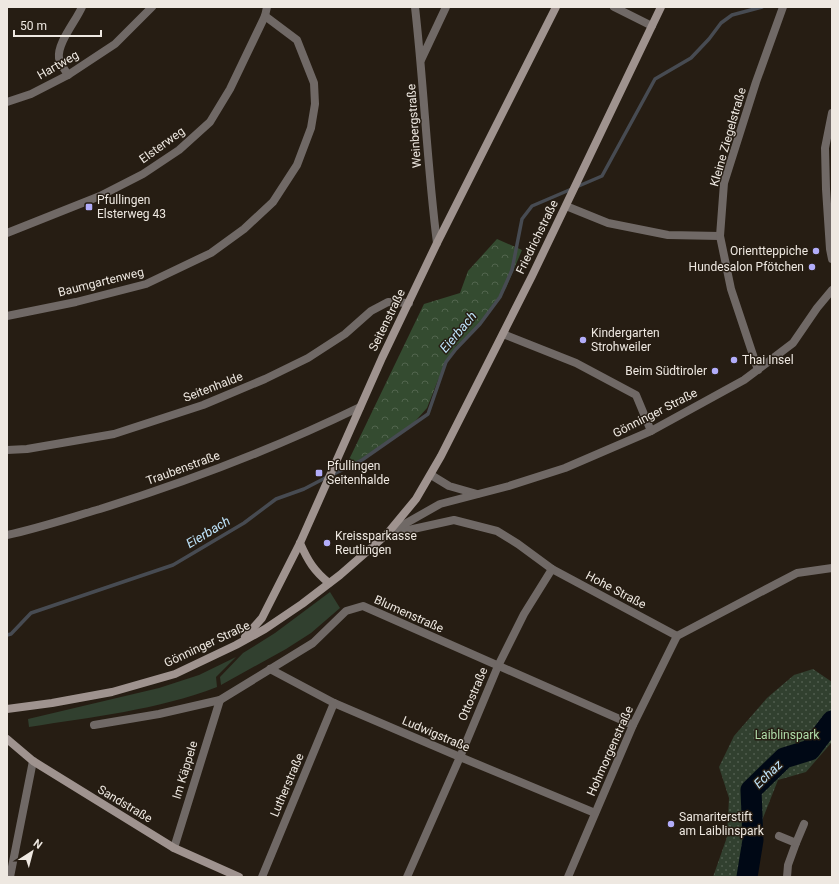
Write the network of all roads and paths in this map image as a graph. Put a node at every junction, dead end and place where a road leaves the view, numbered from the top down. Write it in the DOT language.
graph roads {
  1 [pos="82,7"];
  2 [pos="152,7"];
  3 [pos="267,7"];
  4 [pos="415,7"];
  5 [pos="446,7"];
  6 [pos="556,7"];
  7 [pos="614,7"];
  8 [pos="661,7"];
  9 [pos="783,7"];
  10 [pos="265,16"];
  11 [pos="652,26"];
  12 [pos="421,60"];
  13 [pos="68,75"];
  14 [pos="7,102"];
  15 [pos="832,113"];
  16 [pos="566,206"];
  17 [pos="7,233"];
  18 [pos="720,236"];
  19 [pos="437,243"];
  20 [pos="832,259"];
  21 [pos="832,290"];
  22 [pos="409,303"];
  23 [pos="7,316"];
  24 [pos="503,334"];
  25 [pos="758,370"];
  26 [pos="360,407"];
  27 [pos="651,431"];
  28 [pos="7,450"];
  29 [pos="431,475"];
  30 [pos="478,494"];
  31 [pos="387,534"];
  32 [pos="7,535"];
  33 [pos="300,543"];
  34 [pos="832,568"];
  35 [pos="552,569"];
  36 [pos="329,583"];
  37 [pos="677,636"];
  38 [pos="241,642"];
  39 [pos="498,666"];
  40 [pos="270,669"];
  41 [pos="220,700"];
  42 [pos="334,703"];
  43 [pos="7,709"];
  44 [pos="94,725"];
  45 [pos="634,725"];
  46 [pos="7,739"];
  47 [pos="460,757"];
  48 [pos="33,761"];
  49 [pos="595,813"];
  50 [pos="804,824"];
  51 [pos="778,836"];
  52 [pos="796,843"];
  53 [pos="174,848"];
  54 [pos="10,877"];
  55 [pos="239,877"];
  56 [pos="262,877"];
  57 [pos="407,877"];
  58 [pos="568,877"];
  59 [pos="787,877"];
  1 -- 13 [label="street"];
  2 -- 13 [label="street, Hartweg"];
  3 -- 10 [label="street, Elsterweg"];
  4 -- 12 [label="street, Weinbergstraße"];
  5 -- 12 [label="street"];
  6 -- 19 [label="main road, Seitenstraße"];
  7 -- 11 [label="street"];
  8 -- 11 [label="main road, Friedrichstraße"];
  9 -- 18 [label="street, Kleine Ziegelstraße"];
  10 -- 17 [label="street, Elsterweg"];
  10 -- 23 [label="street, Baumgartenweg"];
  11 -- 16 [label="main road, Friedrichstraße"];
  12 -- 19 [label="street, Weinbergstraße"];
  13 -- 14 [label="street, Hartweg"];
  15 -- 20 [label="street"];
  16 -- 18 [label="street"];
  16 -- 24 [label="main road, Friedrichstraße"];
  18 -- 25 [label="street, Kleine Ziegelstraße"];
  19 -- 22 [label="main road, Seitenstraße"];
  21 -- 25 [label="street, Gönninger Straße"];
  22 -- 26 [label="main road, Seitenstraße"];
  22 -- 28 [label="street, Seitenhalde"];
  24 -- 27 [label="street"];
  24 -- 29 [label="main road, Friedrichstraße"];
  25 -- 27 [label="street, Gönninger Straße"];
  26 -- 32 [label="street, Traubenstraße"];
  26 -- 33 [label="main road, Seitenstraße"];
  27 -- 30 [label="street, Gönninger Straße"];
  29 -- 30 [label="street, Gönninger Straße"];
  29 -- 31 [label="main road, Gönninger Straße"];
  30 -- 31 [label="street, Gönninger Straße"];
  31 -- 35 [label="street, Hohe Straße"];
  31 -- 36 [label="main road, Gönninger Straße"];
  33 -- 36 [label="main road"];
  33 -- 38 [label="main road, Seitenstraße"];
  34 -- 37 [label="street"];
  35 -- 37 [label="street, Hohe Straße"];
  35 -- 39 [label="street, Ottostraße"];
  36 -- 38 [label="main road, Gönninger Straße"];
  37 -- 45 [label="street, Hohmorgenstraße"];
  38 -- 43 [label="main road, Gönninger Straße"];
  39 -- 40 [label="street, Blumenstraße"];
  39 -- 45 [label="street, Blumenstraße"];
  39 -- 47 [label="street, Ottostraße"];
  40 -- 41 [label="street, Blumenstraße"];
  40 -- 42 [label="street, Ludwigstraße"];
  41 -- 44 [label="street, Blumenstraße"];
  41 -- 53 [label="street, Im Käppele"];
  42 -- 47 [label="street, Ludwigstraße"];
  42 -- 56 [label="street, Lutherstraße"];
  45 -- 49 [label="street, Hohmorgenstraße"];
  46 -- 48 [label="main road, Sandstraße"];
  47 -- 49 [label="street, Ludwigstraße"];
  47 -- 57 [label="street, Ottostraße"];
  48 -- 53 [label="main road, Sandstraße"];
  48 -- 54 [label="street"];
  49 -- 58 [label="street, Hohmorgenstraße"];
  50 -- 52 [label="street"];
  51 -- 52 [label="street"];
  52 -- 59 [label="street"];
  53 -- 55 [label="main road, Sandstraße"];
}
